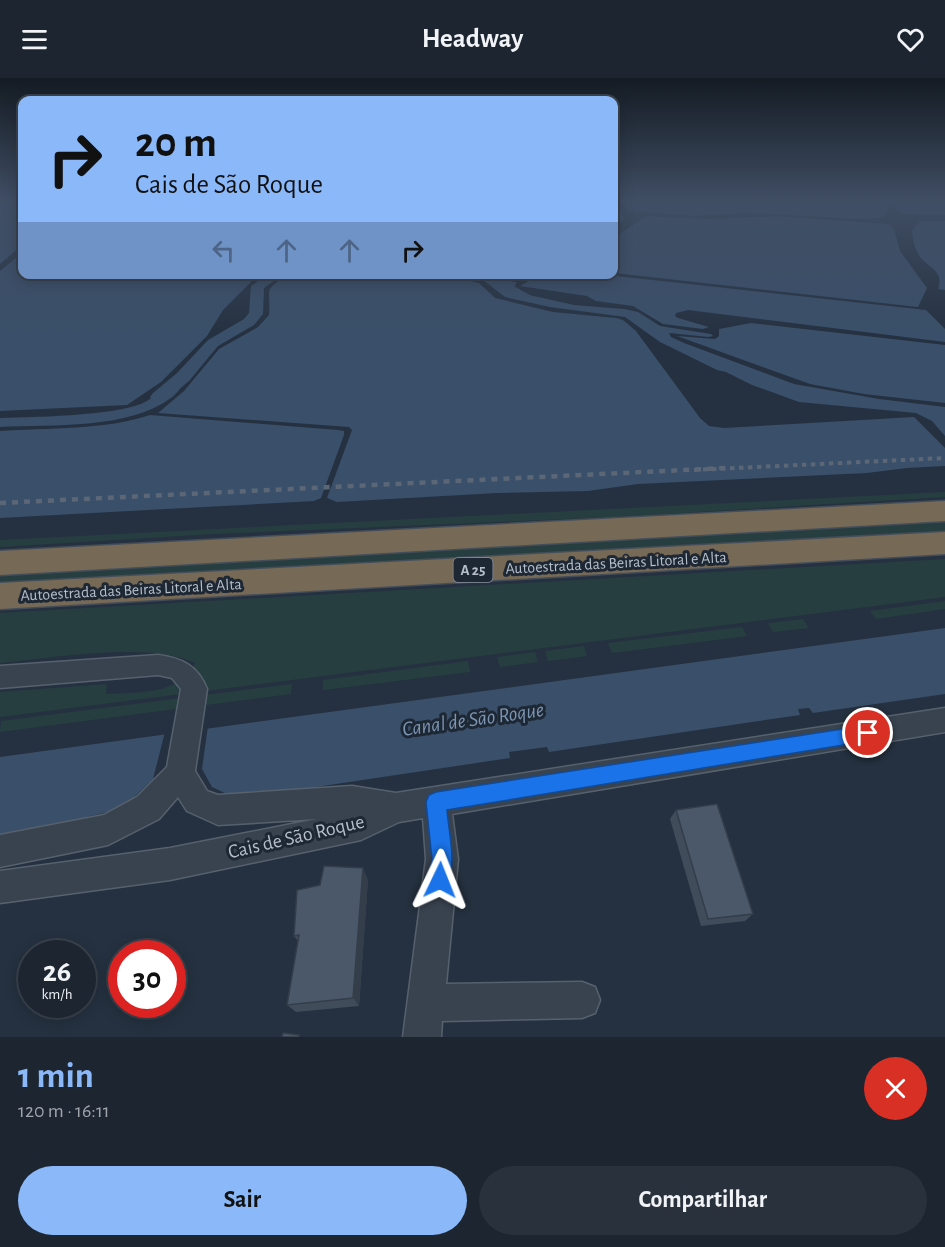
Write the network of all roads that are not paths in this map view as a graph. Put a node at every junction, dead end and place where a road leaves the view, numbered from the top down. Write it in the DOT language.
graph roads {
  1 [pos="945,511"];
  2 [pos="945,543"];
  3 [pos="0,563"];
  4 [pos="0,596"];
  5 [pos="0,677"];
  6 [pos="945,720"];
  7 [pos="180,774"];
  8 [pos="436,802"];
  9 [pos="396,808"];
  10 [pos="0,851"];
  11 [pos="0,887"];
  12 [pos="582,1000"];
  13 [pos="424,1020"];
  1 -- 3 [label="highway, Autoestrada das Beiras Litoral e Alta / A 25"];
  2 -- 4 [label="highway, Autoestrada das Beiras Litoral e Alta / A 25"];
  5 -- 7 [label="street"];
  6 -- 8 [label="street, Cais de São Roque"];
  7 -- 9 [label="street"];
  7 -- 10 [label="street"];
  8 -- 9 [label="street, Cais de São Roque"];
  8 -- 13 [label="street"];
  9 -- 11 [label="street, Cais de São Roque"];
  12 -- 13 [label="street"];
}
